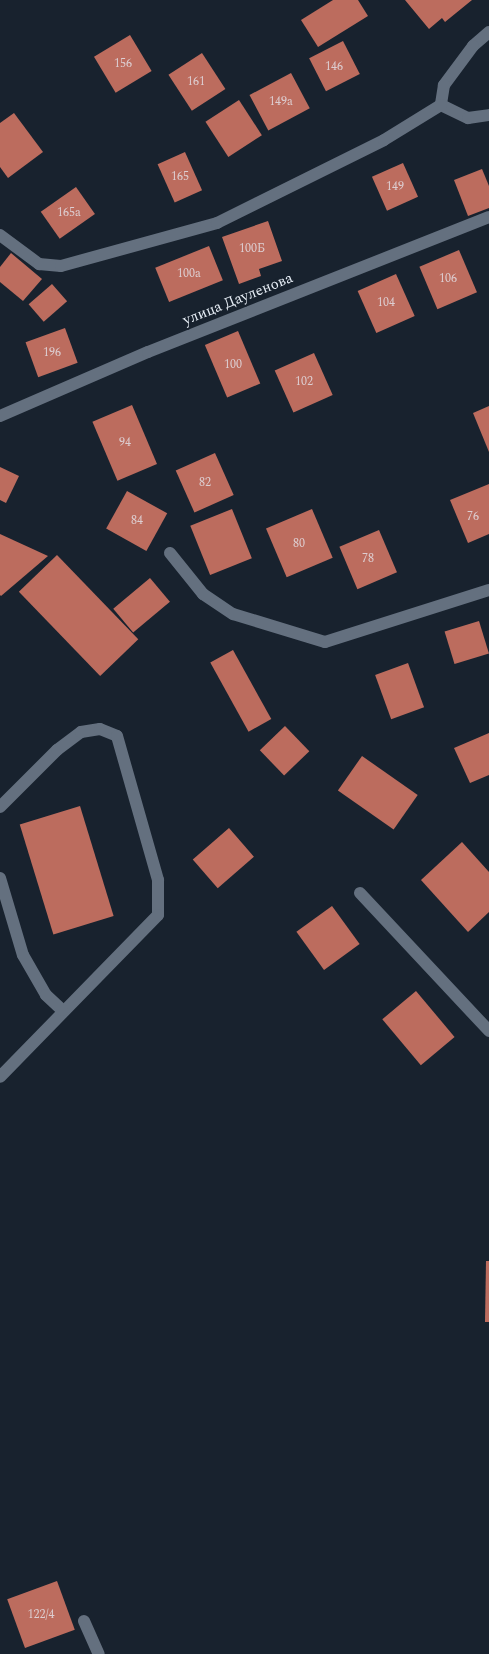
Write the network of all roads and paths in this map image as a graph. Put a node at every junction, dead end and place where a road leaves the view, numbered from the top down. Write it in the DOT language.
graph roads {
  1 [pos="489,32"];
  2 [pos="441,105"];
  3 [pos="489,114"];
  4 [pos="489,217"];
  5 [pos="0,235"];
  6 [pos="0,416"];
  7 [pos="170,553"];
  8 [pos="489,590"];
  9 [pos="0,807"];
  10 [pos="0,878"];
  11 [pos="360,893"];
  12 [pos="62,1010"];
  13 [pos="489,1031"];
  14 [pos="0,1077"];
  15 [pos="84,1621"];
  16 [pos="98,1654"];
  1 -- 2 [label="street"];
  2 -- 3 [label="street"];
  2 -- 5 [label="street"];
  4 -- 6 [label="street, улица Дауленова"];
  7 -- 8 [label="street"];
  9 -- 12 [label="street"];
  10 -- 12 [label="street"];
  11 -- 13 [label="street"];
  12 -- 14 [label="street"];
  15 -- 16 [label="street"];
}
